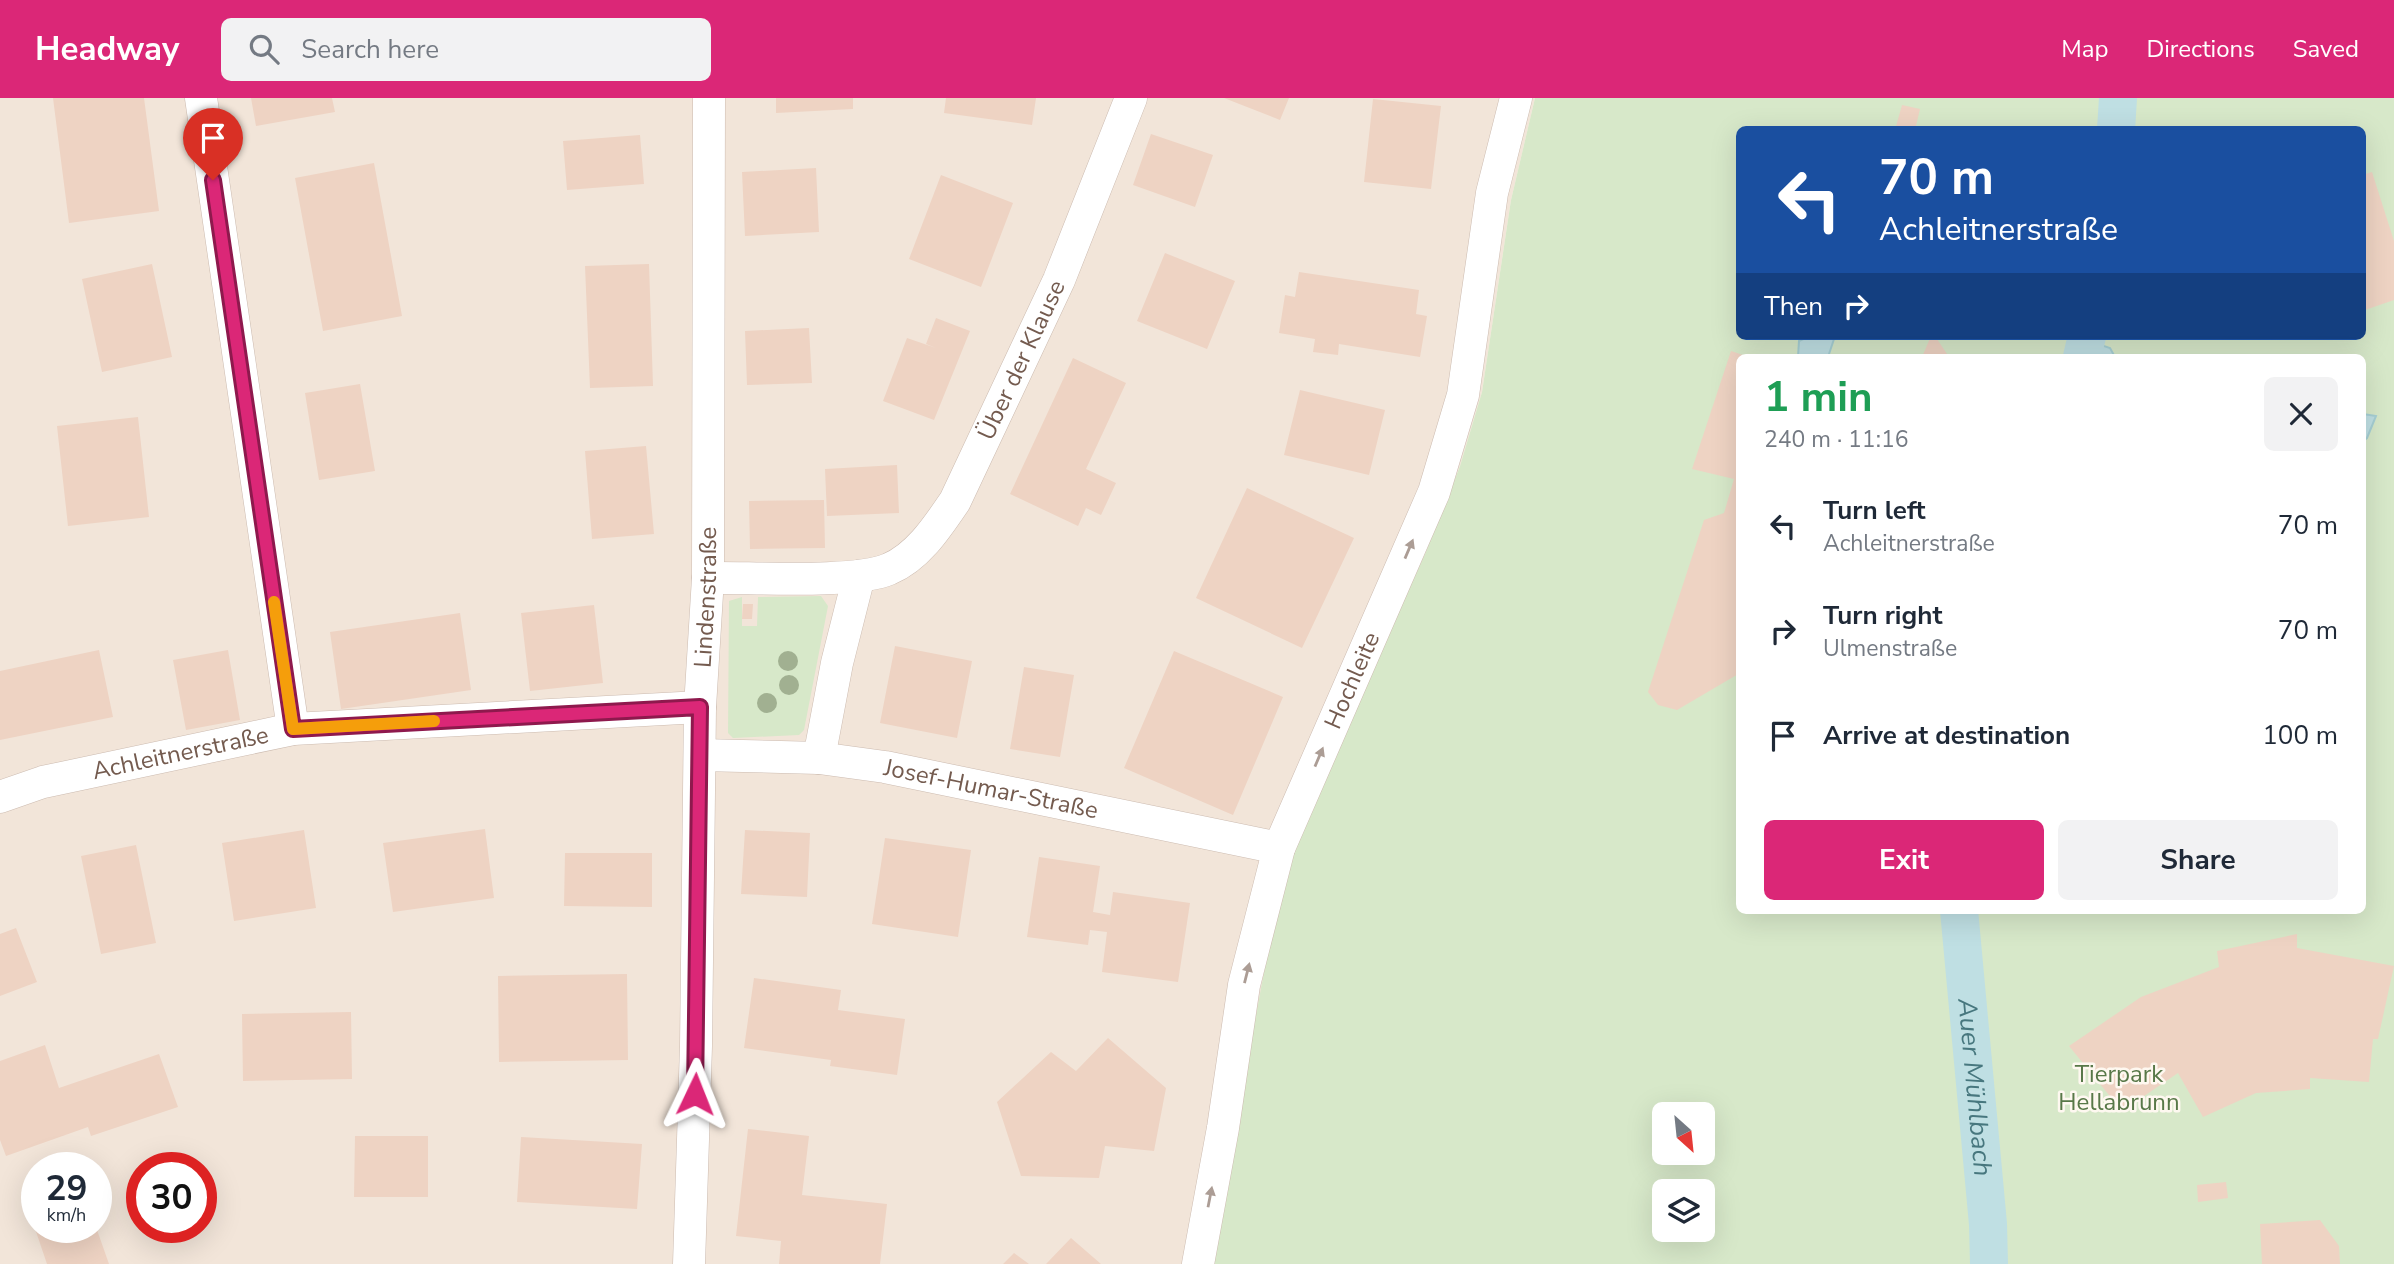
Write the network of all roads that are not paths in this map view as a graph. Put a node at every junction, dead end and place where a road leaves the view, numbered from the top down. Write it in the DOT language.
graph roads {
  1 [pos="201,98"];
  2 [pos="709,98"];
  3 [pos="1131,98"];
  4 [pos="1516,98"];
  5 [pos="859,576"];
  6 [pos="708,578"];
  7 [pos="700,707"];
  8 [pos="293,729"];
  9 [pos="700,755"];
  10 [pos="820,758"];
  11 [pos="0,797"];
  12 [pos="1279,848"];
  13 [pos="688,1264"];
  14 [pos="1198,1264"];
  1 -- 8 [label="street"];
  2 -- 6 [label="street, Lindenstraße"];
  3 -- 5 [label="street, Über der Klause"];
  12 -- 4 [label="street, Hochleite, one-way"];
  5 -- 6 [label="street, Über der Klause"];
  5 -- 10 [label="street"];
  6 -- 7 [label="street, Lindenstraße"];
  7 -- 8 [label="street, Achleitnerstraße"];
  7 -- 9 [label="street, Lindenstraße"];
  8 -- 11 [label="street, Achleitnerstraße"];
  9 -- 10 [label="street, Josef-Humar-Straße"];
  9 -- 13 [label="street, Lindenstraße"];
  10 -- 12 [label="street, Josef-Humar-Straße"];
  14 -- 12 [label="street, Hochleite, one-way"];
}
